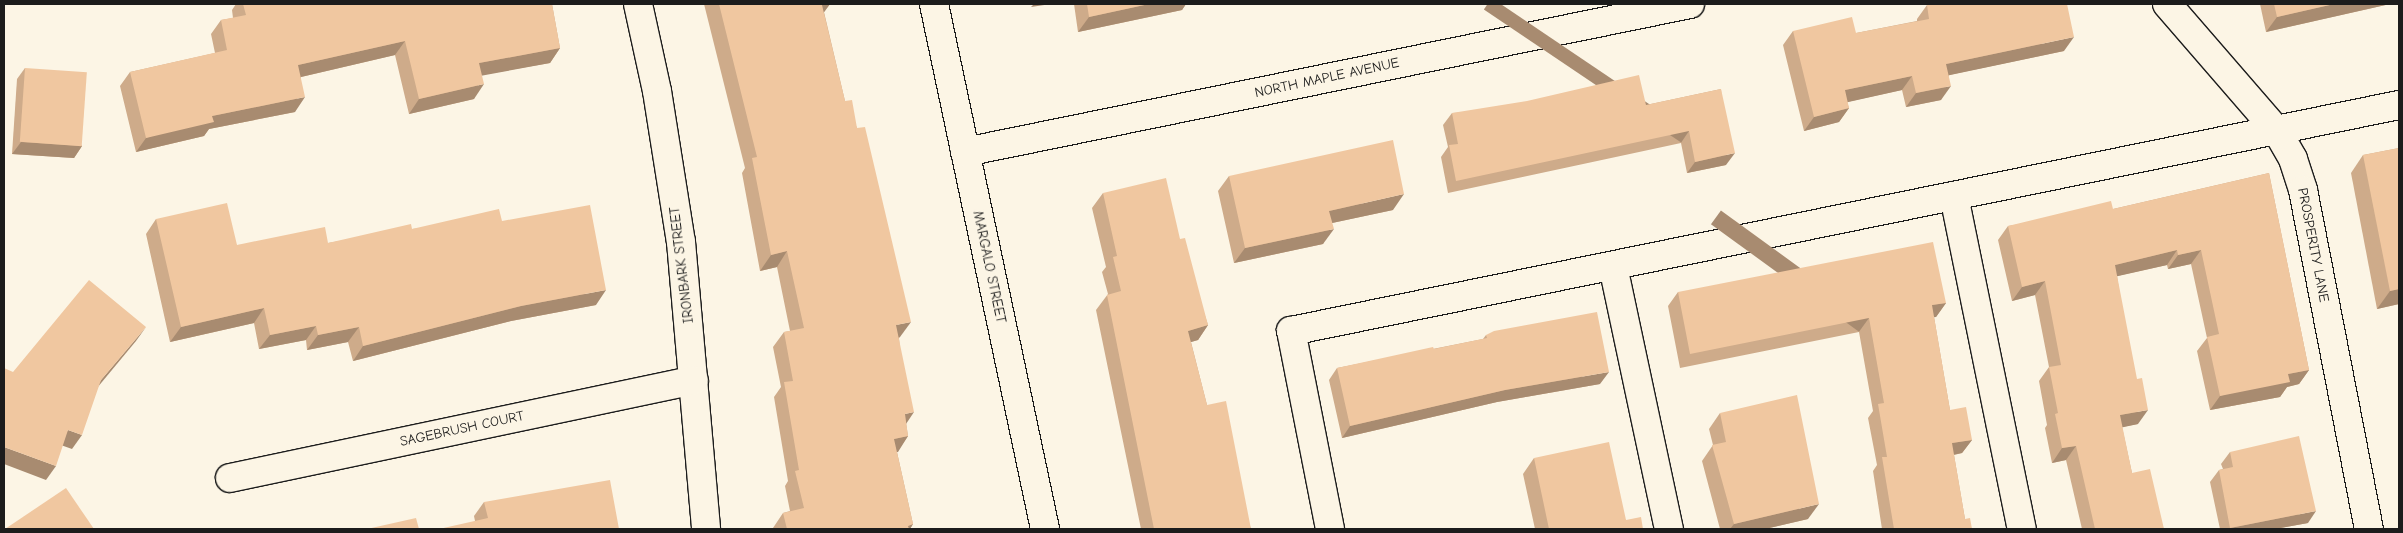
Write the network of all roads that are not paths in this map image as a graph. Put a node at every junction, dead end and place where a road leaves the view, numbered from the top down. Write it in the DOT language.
graph roads {
  1 [pos="638,4"];
  2 [pos="934,4"];
  3 [pos="1690,4"];
  4 [pos="2166,4"];
  5 [pos="2399,105"];
  6 [pos="2278,131"];
  7 [pos="965,152"];
  8 [pos="1954,196"];
  9 [pos="1612,266"];
  10 [pos="694,380"];
  11 [pos="230,478"];
  12 [pos="706,529"];
  13 [pos="1045,529"];
  14 [pos="1330,529"];
  15 [pos="1668,529"];
  16 [pos="2022,529"];
  17 [pos="2369,529"];
  1 -- 10 [label="street, IRONBARK STREET"];
  2 -- 7 [label="street, MARGALO STREET"];
  3 -- 7 [label="street, NORTH MAPLE AVENUE"];
  4 -- 6 [label="street, PROSPERITY LANE"];
  5 -- 6 [label="street"];
  6 -- 8 [label="street"];
  6 -- 17 [label="street, PROSPERITY LANE"];
  7 -- 13 [label="street, MARGALO STREET"];
  8 -- 9 [label="street"];
  8 -- 16 [label="street"];
  9 -- 14 [label="street"];
  9 -- 15 [label="street"];
  10 -- 11 [label="street, SAGEBRUSH COURT"];
  10 -- 12 [label="street, IRONBARK STREET"];
}
